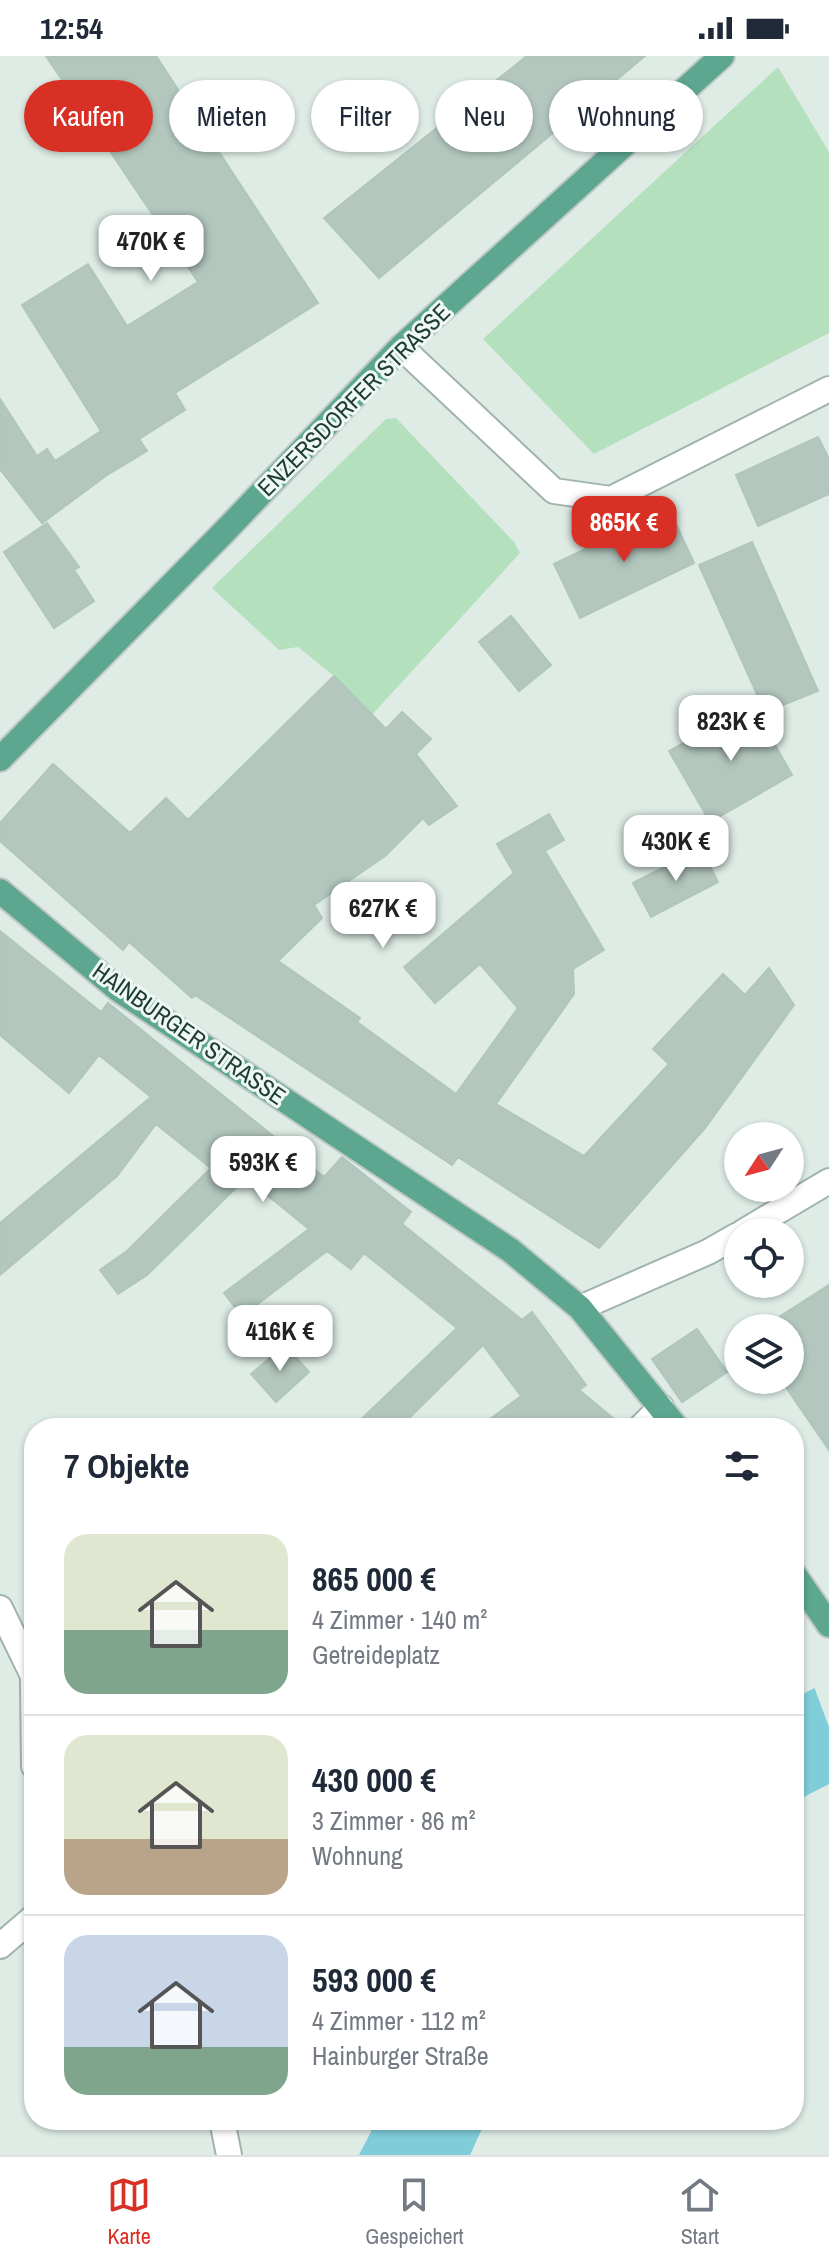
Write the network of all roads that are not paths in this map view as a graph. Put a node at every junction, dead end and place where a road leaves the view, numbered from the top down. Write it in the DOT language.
graph roads {
  1 [pos="722,56"];
  2 [pos="401,347"];
  3 [pos="829,389"];
  4 [pos="0,759"];
  5 [pos="0,891"];
  6 [pos="829,1181"];
  7 [pos="766,1218"];
  8 [pos="724,1242"];
  9 [pos="580,1308"];
  10 [pos="661,1407"];
  11 [pos="650,1418"];
  12 [pos="669,1418"];
  13 [pos="804,1589"];
  14 [pos="0,1608"];
  15 [pos="829,1625"];
  16 [pos="24,1657"];
  17 [pos="24,1926"];
  18 [pos="0,1946"];
  19 [pos="224,2130"];
  20 [pos="229,2155"];
  1 -- 2 [label="main road, ENZERSDORFER STRASSE"];
  2 -- 3 [label="street"];
  2 -- 4 [label="main road, ENZERSDORFER STRASSE"];
  5 -- 9 [label="main road, HAINBURGER STRASSE"];
  6 -- 7 [label="street"];
  8 -- 9 [label="street"];
  9 -- 10 [label="main road, HAINBURGER STRASSE"];
  10 -- 11 [label="street"];
  10 -- 12 [label="main road, HAINBURGER STRASSE"];
  13 -- 15 [label="main road"];
  14 -- 16 [label="street"];
  17 -- 18 [label="street"];
  19 -- 20 [label="street"];
}
